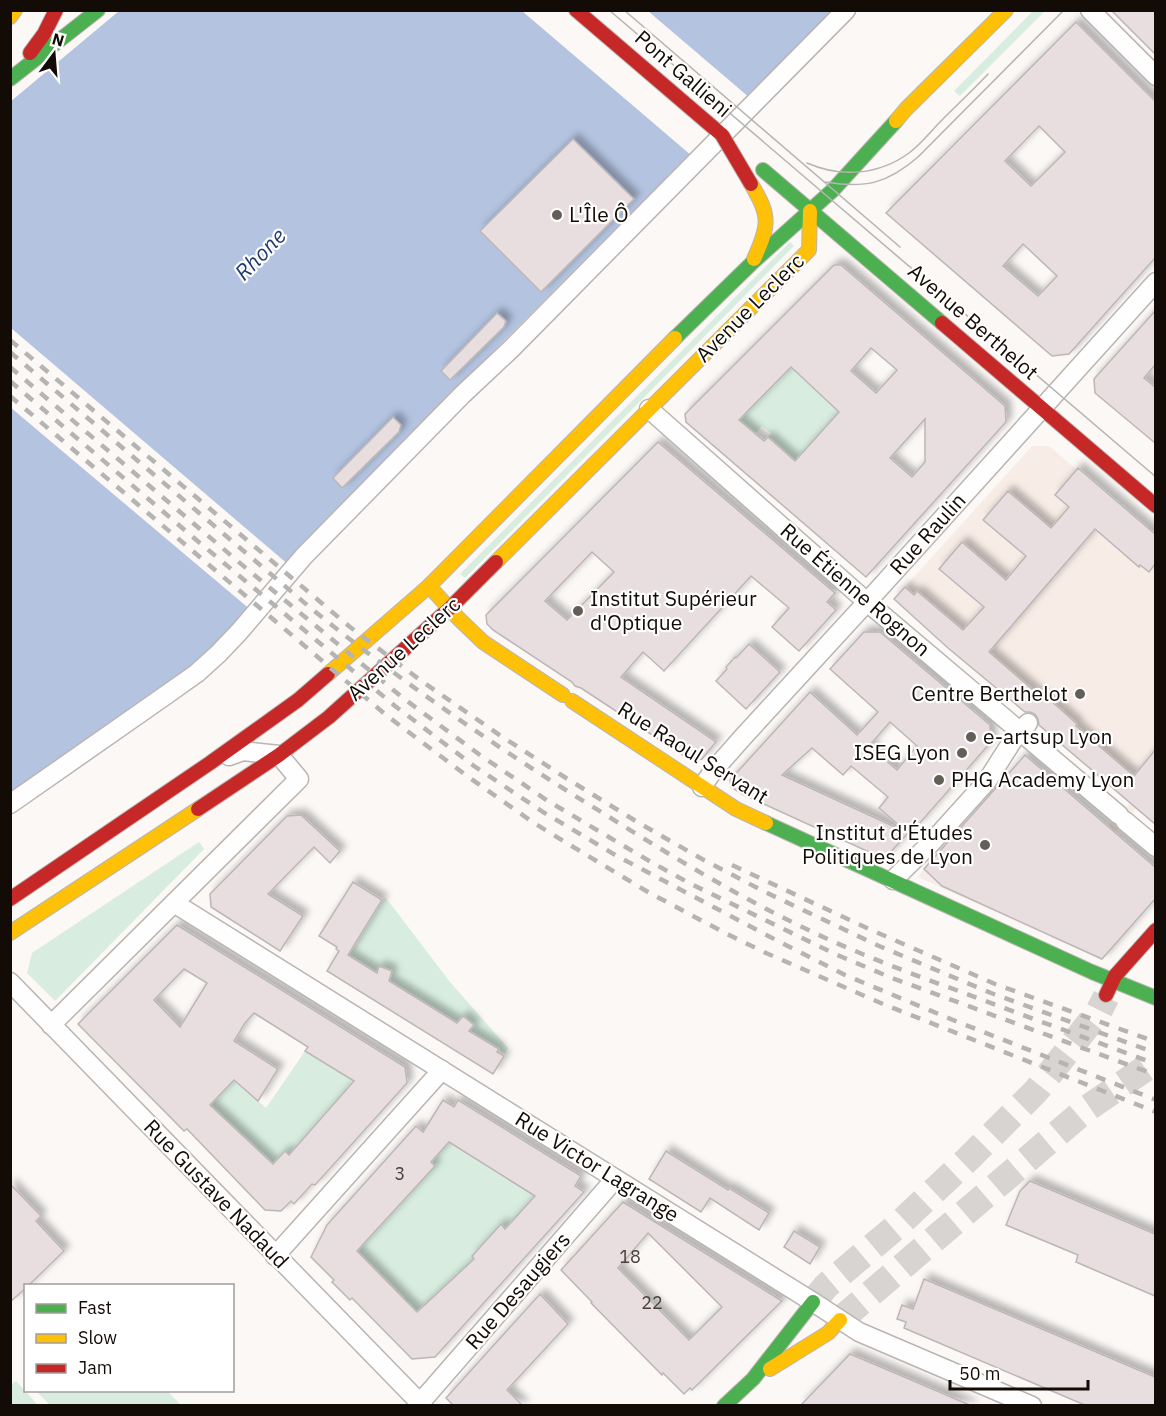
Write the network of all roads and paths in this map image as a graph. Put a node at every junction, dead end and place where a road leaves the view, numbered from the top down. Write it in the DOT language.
graph roads {
  1 [pos="15,10"];
  2 [pos="56,10"];
  3 [pos="98,10"];
  4 [pos="576,10"];
  5 [pos="846,10"];
  6 [pos="1006,10"];
  7 [pos="1090,10"];
  8 [pos="10,17"];
  9 [pos="10,76"];
  10 [pos="1155,76"];
  11 [pos="906,109"];
  12 [pos="722,135"];
  13 [pos="864,137"];
  14 [pos="763,170"];
  15 [pos="781,186"];
  16 [pos="812,191"];
  17 [pos="810,211"];
  18 [pos="753,262"];
  19 [pos="1155,282"];
  20 [pos="1041,408"];
  21 [pos="649,409"];
  22 [pos="1155,506"];
  23 [pos="429,586"];
  24 [pos="867,602"];
  25 [pos="450,608"];
  26 [pos="298,699"];
  27 [pos="1024,727"];
  28 [pos="279,755"];
  29 [pos="210,763"];
  30 [pos="702,787"];
  31 [pos="10,804"];
  32 [pos="1155,847"];
  33 [pos="893,880"];
  34 [pos="10,899"];
  35 [pos="174,903"];
  36 [pos="1155,930"];
  37 [pos="10,933"];
  38 [pos="1113,980"];
  39 [pos="10,982"];
  40 [pos="1106,997"];
  41 [pos="1155,998"];
  42 [pos="51,1025"];
  43 [pos="442,1070"];
  44 [pos="615,1179"];
  45 [pos="275,1256"];
  46 [pos="813,1302"];
  47 [pos="840,1320"];
  48 [pos="753,1379"];
  49 [pos="422,1404"];
  50 [pos="724,1406"];
  51 [pos="1032,1406"];
  1 -- 8 [label="main road"];
  2 -- 9 [label="main road"];
  3 -- 9 [label="main road"];
  4 -- 12 [label="main road, Pont Gallieni"];
  5 -- 31 [label="street"];
  6 -- 11 [label="main road"];
  7 -- 10 [label="street"];
  11 -- 13 [label="main road"];
  11 -- 17 [label="main road"];
  12 -- 14 [label="main road, Pont Gallieni"];
  12 -- 18 [label="main road, bridge"];
  14 -- 15 [label="main road, Avenue Berthelot"];
  15 -- 16 [label="main road"];
  15 -- 17 [label="main road, Avenue Berthelot"];
  17 -- 18 [label="main road, Avenue Leclerc"];
  17 -- 20 [label="main road, Avenue Berthelot"];
  17 -- 21 [label="main road, Avenue Leclerc"];
  18 -- 23 [label="main road, Avenue Leclerc"];
  19 -- 20 [label="street, Rue Raulin"];
  20 -- 22 [label="main road, Avenue Berthelot"];
  20 -- 24 [label="street, Rue Raulin"];
  21 -- 24 [label="street, Rue Étienne Rognon"];
  21 -- 25 [label="main road, Avenue Leclerc"];
  23 -- 25 [label="main road, Rue Raoul Servant"];
  23 -- 26 [label="main road, Avenue Leclerc"];
  24 -- 27 [label="street, Rue Étienne Rognon"];
  24 -- 30 [label="street, Rue Raulin"];
  25 -- 28 [label="main road, Avenue Leclerc"];
  25 -- 30 [label="main road, Rue Raoul Servant"];
  26 -- 28 [label="street, Avenue Leclerc"];
  26 -- 29 [label="main road, Avenue Leclerc"];
  27 -- 32 [label="street, Rue Étienne Rognon"];
  27 -- 33 [label="street"];
  28 -- 29 [label="street, Avenue Leclerc"];
  28 -- 35 [label="street"];
  28 -- 37 [label="main road, Avenue Leclerc"];
  29 -- 34 [label="main road, Avenue Leclerc"];
  30 -- 33 [label="main road, Rue Raoul Servant"];
  33 -- 38 [label="main road, Rue Raoul Servant"];
  35 -- 42 [label="street"];
  35 -- 43 [label="street, Rue Victor Lagrange"];
  36 -- 38 [label="main road"];
  38 -- 40 [label="main road"];
  38 -- 41 [label="main road, Rue Raoul Servant"];
  39 -- 42 [label="street, Rue Gustave Nadaud"];
  42 -- 45 [label="street, Rue Gustave Nadaud"];
  43 -- 44 [label="street, Rue Victor Lagrange"];
  43 -- 45 [label="street"];
  44 -- 46 [label="street, Rue Victor Lagrange"];
  44 -- 49 [label="street, Rue Desaugiers"];
  45 -- 49 [label="street, Rue Gustave Nadaud"];
  46 -- 47 [label="street, Rue Victor Lagrange"];
  46 -- 48 [label="main road"];
  47 -- 48 [label="main road"];
  47 -- 51 [label="street, Rue Victor Lagrange"];
  48 -- 50 [label="main road"];
}
